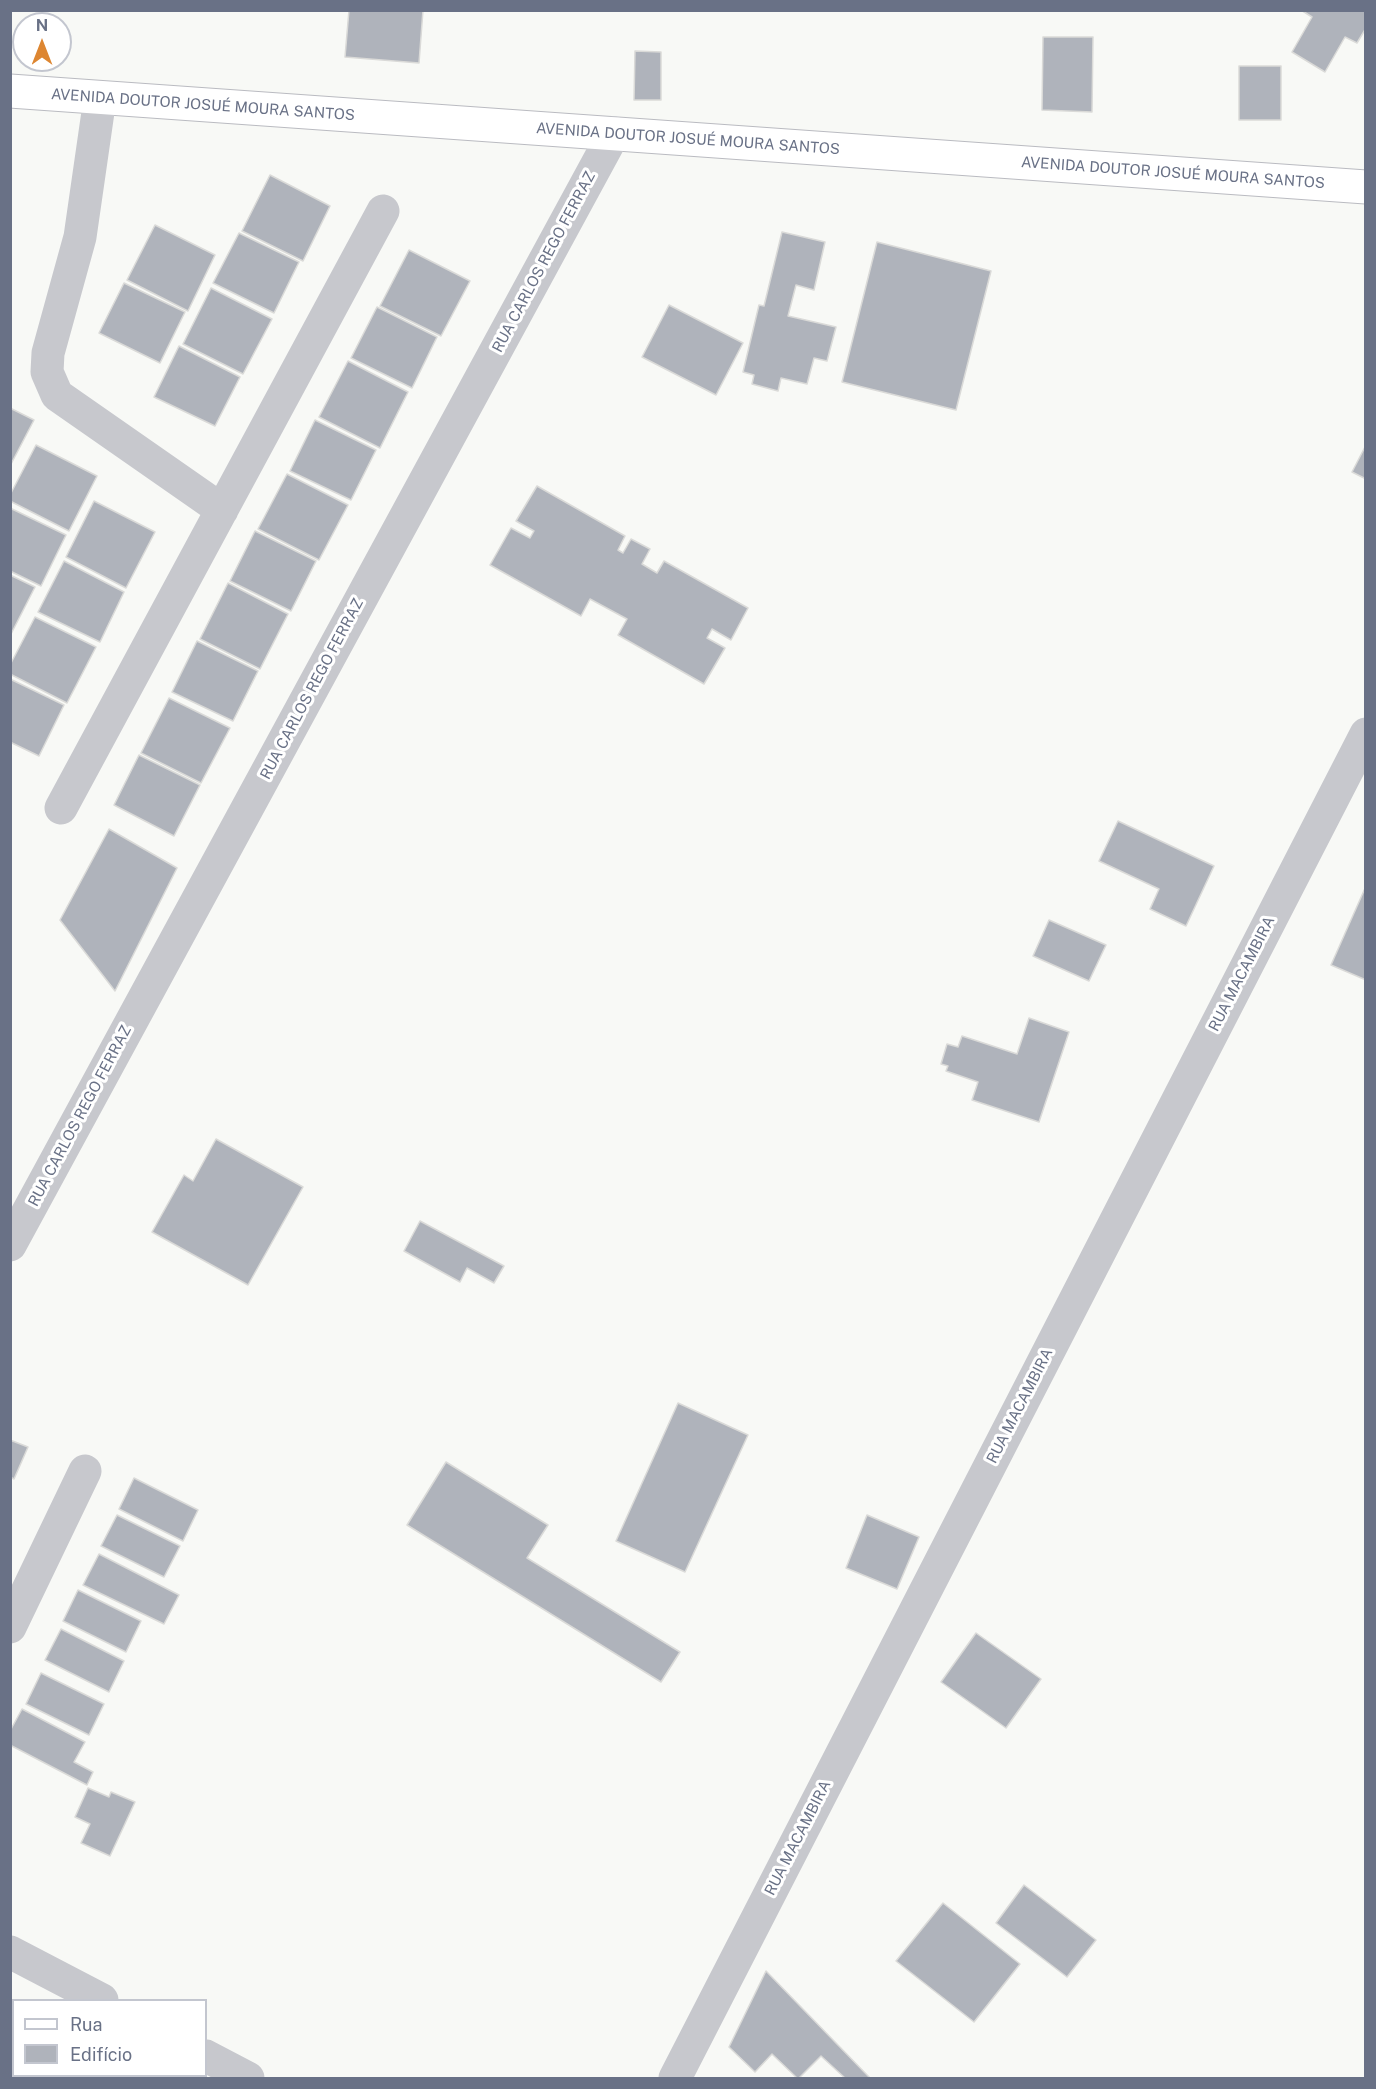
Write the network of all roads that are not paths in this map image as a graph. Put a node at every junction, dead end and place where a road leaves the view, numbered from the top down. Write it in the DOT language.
graph roads {
  1 [pos="10,92"];
  2 [pos="100,98"];
  3 [pos="614,133"];
  4 [pos="1365,187"];
  5 [pos="383,211"];
  6 [pos="222,510"];
  7 [pos="1365,734"];
  8 [pos="61,808"];
  9 [pos="10,1245"];
  10 [pos="85,1471"];
  11 [pos="10,1627"];
  12 [pos="10,1952"];
  13 [pos="98,1999"];
  14 [pos="207,2057"];
  15 [pos="248,2079"];
  16 [pos="675,2079"];
  1 -- 2 [label="main road, AVENIDA DOUTOR JOSUÉ MOURA SANTOS"];
  2 -- 3 [label="main road, AVENIDA DOUTOR JOSUÉ MOURA SANTOS"];
  2 -- 6 [label="street"];
  3 -- 4 [label="main road, AVENIDA DOUTOR JOSUÉ MOURA SANTOS"];
  3 -- 9 [label="street, RUA CARLOS REGO FERRAZ"];
  5 -- 6 [label="street"];
  6 -- 8 [label="street"];
  7 -- 16 [label="street, RUA MACAMBIRA"];
  10 -- 11 [label="street"];
  12 -- 13 [label="street"];
  14 -- 15 [label="street"];
}
